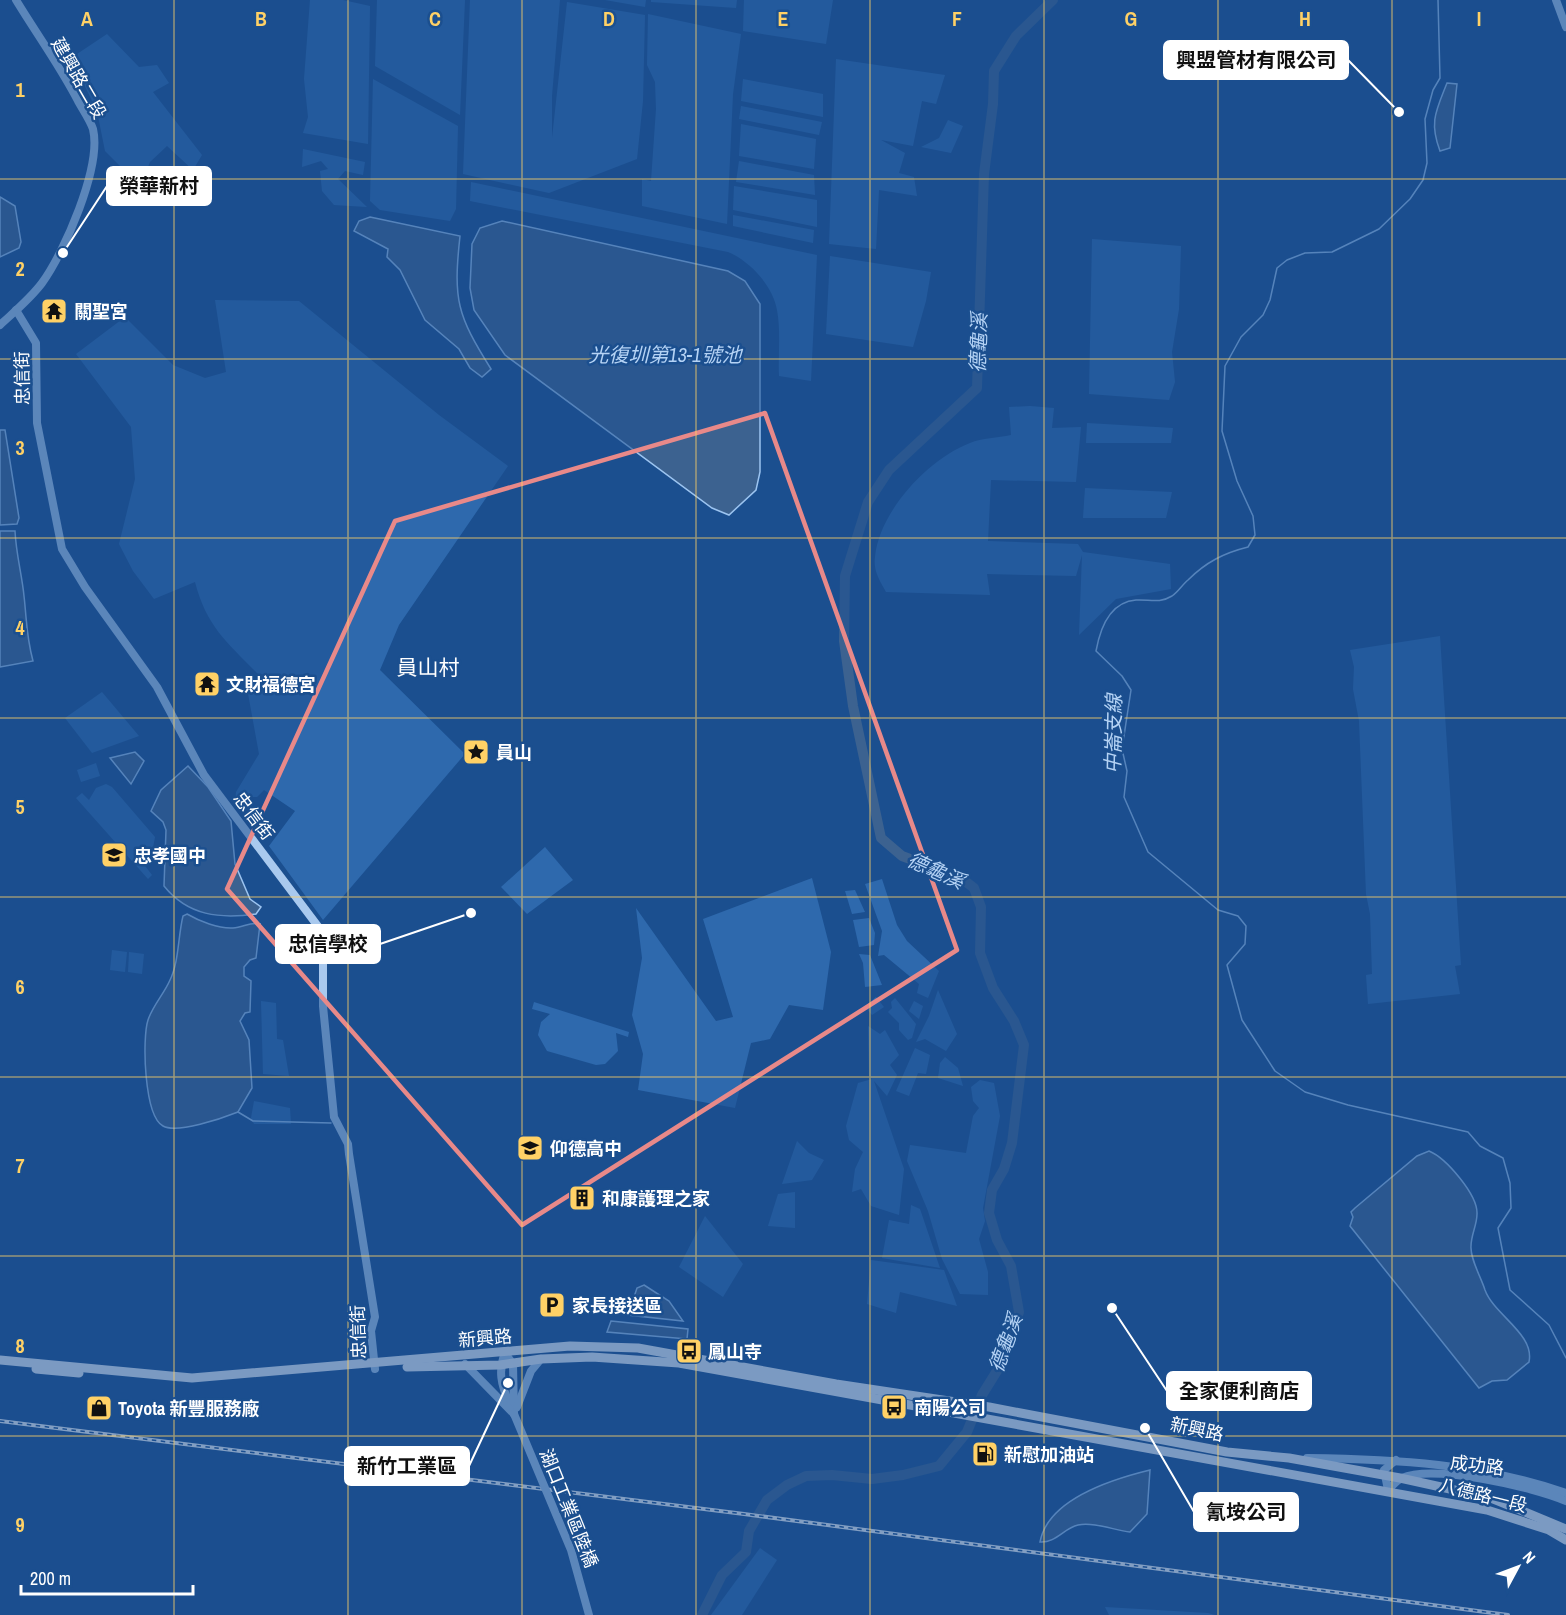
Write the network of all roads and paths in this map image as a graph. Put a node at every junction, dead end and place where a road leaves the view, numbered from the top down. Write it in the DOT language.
graph roads {
  1 [pos="16,0"];
  2 [pos="1556,0"];
  3 [pos="1566,27"];
  4 [pos="16,310"];
  5 [pos="0,325"];
  6 [pos="505,1353"];
  7 [pos="541,1359"];
  8 [pos="0,1363"];
  9 [pos="465,1364"];
  10 [pos="513,1364"];
  11 [pos="500,1365"];
  12 [pos="374,1366"];
  13 [pos="514,1414"];
  14 [pos="1289,1458"];
  15 [pos="1396,1461"];
  16 [pos="1383,1476"];
  17 [pos="1400,1478"];
  18 [pos="1388,1490"];
  19 [pos="1566,1493"];
  20 [pos="1566,1501"];
  21 [pos="1566,1529"];
  22 [pos="1566,1540"];
  23 [pos="589,1615"];
  1 -- 4 [label="street, 建興路二段"];
  2 -- 3 [label="street"];
  4 -- 5 [label="street, 建興路二段"];
  4 -- 12 [label="street, 忠信街"];
  6 -- 10 [label="street"];
  6 -- 11 [label="street"];
  6 -- 12 [label="main road, 新興路"];
  6 -- 14 [label="main road, 新興路"];
  7 -- 10 [label="main road, 新興路"];
  7 -- 13 [label="street"];
  7 -- 18 [label="main road, 新興路"];
  8 -- 12 [label="main road, 新興路"];
  9 -- 11 [label="main road, 新興路"];
  9 -- 12 [label="main road, 新興路"];
  9 -- 13 [label="street"];
  10 -- 11 [label="main road, 新興路"];
  10 -- 13 [label="street"];
  11 -- 13 [label="street, 湖口工業區陸橋"];
  13 -- 23 [label="street, 湖口工業區陸橋, bridge"];
  14 -- 15 [label="street, 成功路"];
  14 -- 16 [label="main road, 新興路"];
  15 -- 16 [label="street"];
  15 -- 19 [label="street, 成功路"];
  16 -- 17 [label="main road, 新興路"];
  16 -- 18 [label="street"];
  17 -- 18 [label="street"];
  17 -- 20 [label="street, 成功路"];
  17 -- 21 [label="main road, 八德路一段"];
  18 -- 22 [label="main road, 八德路一段"];
}
